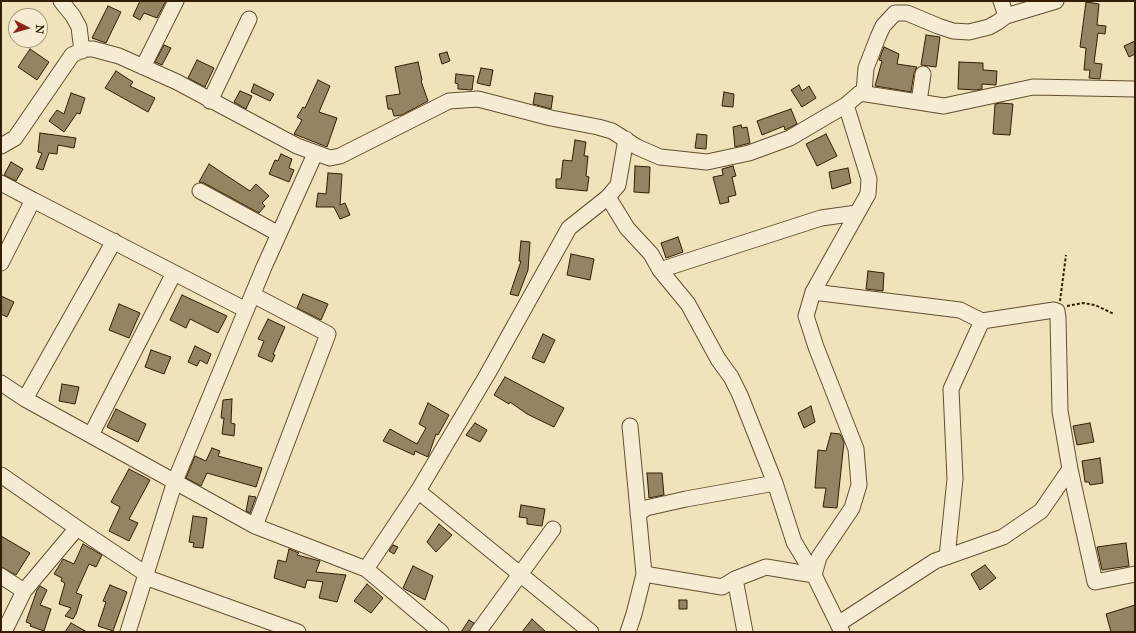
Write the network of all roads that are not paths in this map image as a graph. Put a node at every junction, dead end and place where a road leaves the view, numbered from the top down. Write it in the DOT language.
graph roads {
  1 [pos="60,1"];
  2 [pos="176,1"];
  3 [pos="1001,1"];
  4 [pos="1056,1"];
  5 [pos="1006,16"];
  6 [pos="249,19"];
  7 [pos="82,51"];
  8 [pos="143,67"];
  9 [pos="923,74"];
  10 [pos="1135,89"];
  11 [pos="864,92"];
  12 [pos="210,101"];
  13 [pos="919,102"];
  14 [pos="846,105"];
  15 [pos="626,139"];
  16 [pos="1,146"];
  17 [pos="315,154"];
  18 [pos="1,183"];
  19 [pos="200,191"];
  20 [pos="608,197"];
  21 [pos="34,200"];
  22 [pos="857,213"];
  23 [pos="279,234"];
  24 [pos="114,241"];
  25 [pos="1,263"];
  26 [pos="660,270"];
  27 [pos="174,273"];
  28 [pos="813,292"];
  29 [pos="253,294"];
  30 [pos="246,310"];
  31 [pos="982,322"];
  32 [pos="1,383"];
  33 [pos="25,399"];
  34 [pos="630,426"];
  35 [pos="91,435"];
  36 [pos="1070,469"];
  37 [pos="1,475"];
  38 [pos="175,481"];
  39 [pos="776,483"];
  40 [pos="418,491"];
  41 [pos="638,514"];
  42 [pos="255,526"];
  43 [pos="77,528"];
  44 [pos="553,529"];
  45 [pos="947,557"];
  46 [pos="366,569"];
  47 [pos="521,574"];
  48 [pos="644,574"];
  49 [pos="1135,574"];
  50 [pos="146,575"];
  51 [pos="1,576"];
  52 [pos="814,576"];
  53 [pos="735,579"];
  54 [pos="24,591"];
  55 [pos="840,628"];
  56 [pos="4,632"];
  57 [pos="128,632"];
  58 [pos="298,632"];
  59 [pos="441,632"];
  60 [pos="478,632"];
  61 [pos="591,632"];
  62 [pos="628,632"];
  63 [pos="745,632"];
  1 -- 7 [label="street"];
  2 -- 8 [label="street"];
  3 -- 5 [label="street"];
  4 -- 5 [label="street"];
  5 -- 11 [label="street"];
  6 -- 12 [label="street"];
  7 -- 8 [label="street"];
  7 -- 16 [label="street"];
  8 -- 12 [label="street"];
  9 -- 13 [label="street"];
  10 -- 13 [label="street"];
  11 -- 13 [label="street"];
  11 -- 14 [label="street"];
  12 -- 17 [label="street"];
  14 -- 15 [label="street"];
  14 -- 22 [label="street"];
  15 -- 17 [label="street"];
  15 -- 20 [label="street"];
  17 -- 23 [label="street"];
  18 -- 21 [label="street"];
  19 -- 23 [label="street"];
  20 -- 26 [label="street"];
  20 -- 40 [label="street"];
  21 -- 24 [label="street"];
  21 -- 25 [label="street"];
  22 -- 26 [label="street"];
  22 -- 28 [label="street"];
  23 -- 29 [label="street"];
  24 -- 27 [label="street"];
  24 -- 33 [label="street"];
  26 -- 39 [label="street"];
  27 -- 30 [label="street"];
  27 -- 35 [label="street"];
  28 -- 31 [label="street"];
  28 -- 52 [label="street"];
  29 -- 30 [label="street"];
  29 -- 42 [label="street"];
  30 -- 38 [label="street"];
  31 -- 36 [label="street"];
  31 -- 45 [label="street"];
  32 -- 33 [label="street"];
  33 -- 35 [label="street"];
  34 -- 41 [label="street"];
  35 -- 38 [label="street"];
  36 -- 45 [label="street"];
  36 -- 49 [label="street"];
  37 -- 43 [label="street"];
  38 -- 42 [label="street"];
  38 -- 50 [label="street"];
  39 -- 41 [label="street"];
  39 -- 52 [label="street"];
  40 -- 46 [label="street"];
  40 -- 47 [label="street"];
  41 -- 48 [label="street"];
  42 -- 46 [label="street"];
  43 -- 50 [label="street"];
  43 -- 54 [label="street"];
  44 -- 47 [label="street"];
  45 -- 55 [label="street"];
  46 -- 59 [label="street"];
  47 -- 60 [label="street"];
  47 -- 61 [label="street"];
  48 -- 53 [label="street"];
  48 -- 62 [label="street"];
  50 -- 57 [label="street"];
  50 -- 58 [label="street"];
  51 -- 54 [label="street"];
  52 -- 53 [label="street"];
  52 -- 55 [label="street"];
  53 -- 63 [label="street"];
  54 -- 56 [label="street"];
}
